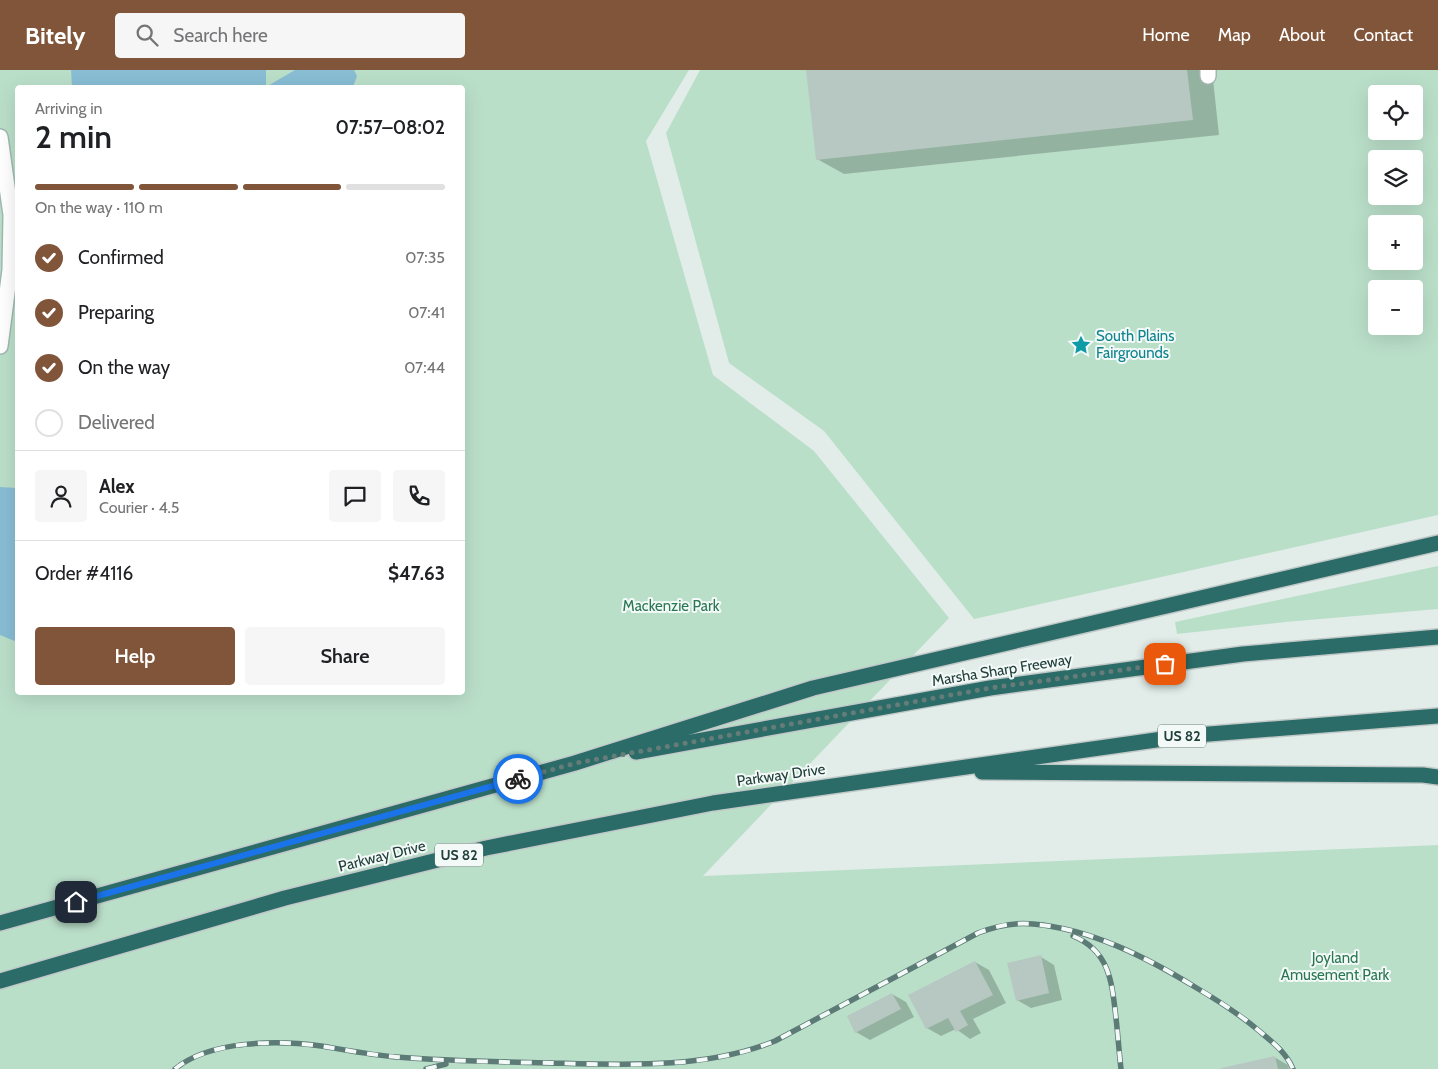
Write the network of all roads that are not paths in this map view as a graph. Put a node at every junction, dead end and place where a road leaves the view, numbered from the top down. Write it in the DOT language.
graph roads {
  1 [pos="0,137"];
  2 [pos="0,346"];
  3 [pos="1438,543"];
  4 [pos="1438,637"];
  5 [pos="1438,716"];
  6 [pos="576,763"];
  7 [pos="928,772"];
  8 [pos="1438,777"];
  9 [pos="0,923"];
  10 [pos="0,982"];
  1 -- 2 [label="street"];
  3 -- 6 [label="highway"];
  4 -- 6 [label="highway, Marsha Sharp Freeway"];
  5 -- 7 [label="highway, US 82"];
  6 -- 9 [label="highway"];
  7 -- 8 [label="highway"];
  7 -- 10 [label="highway, Parkway Drive / US 82"];
}
